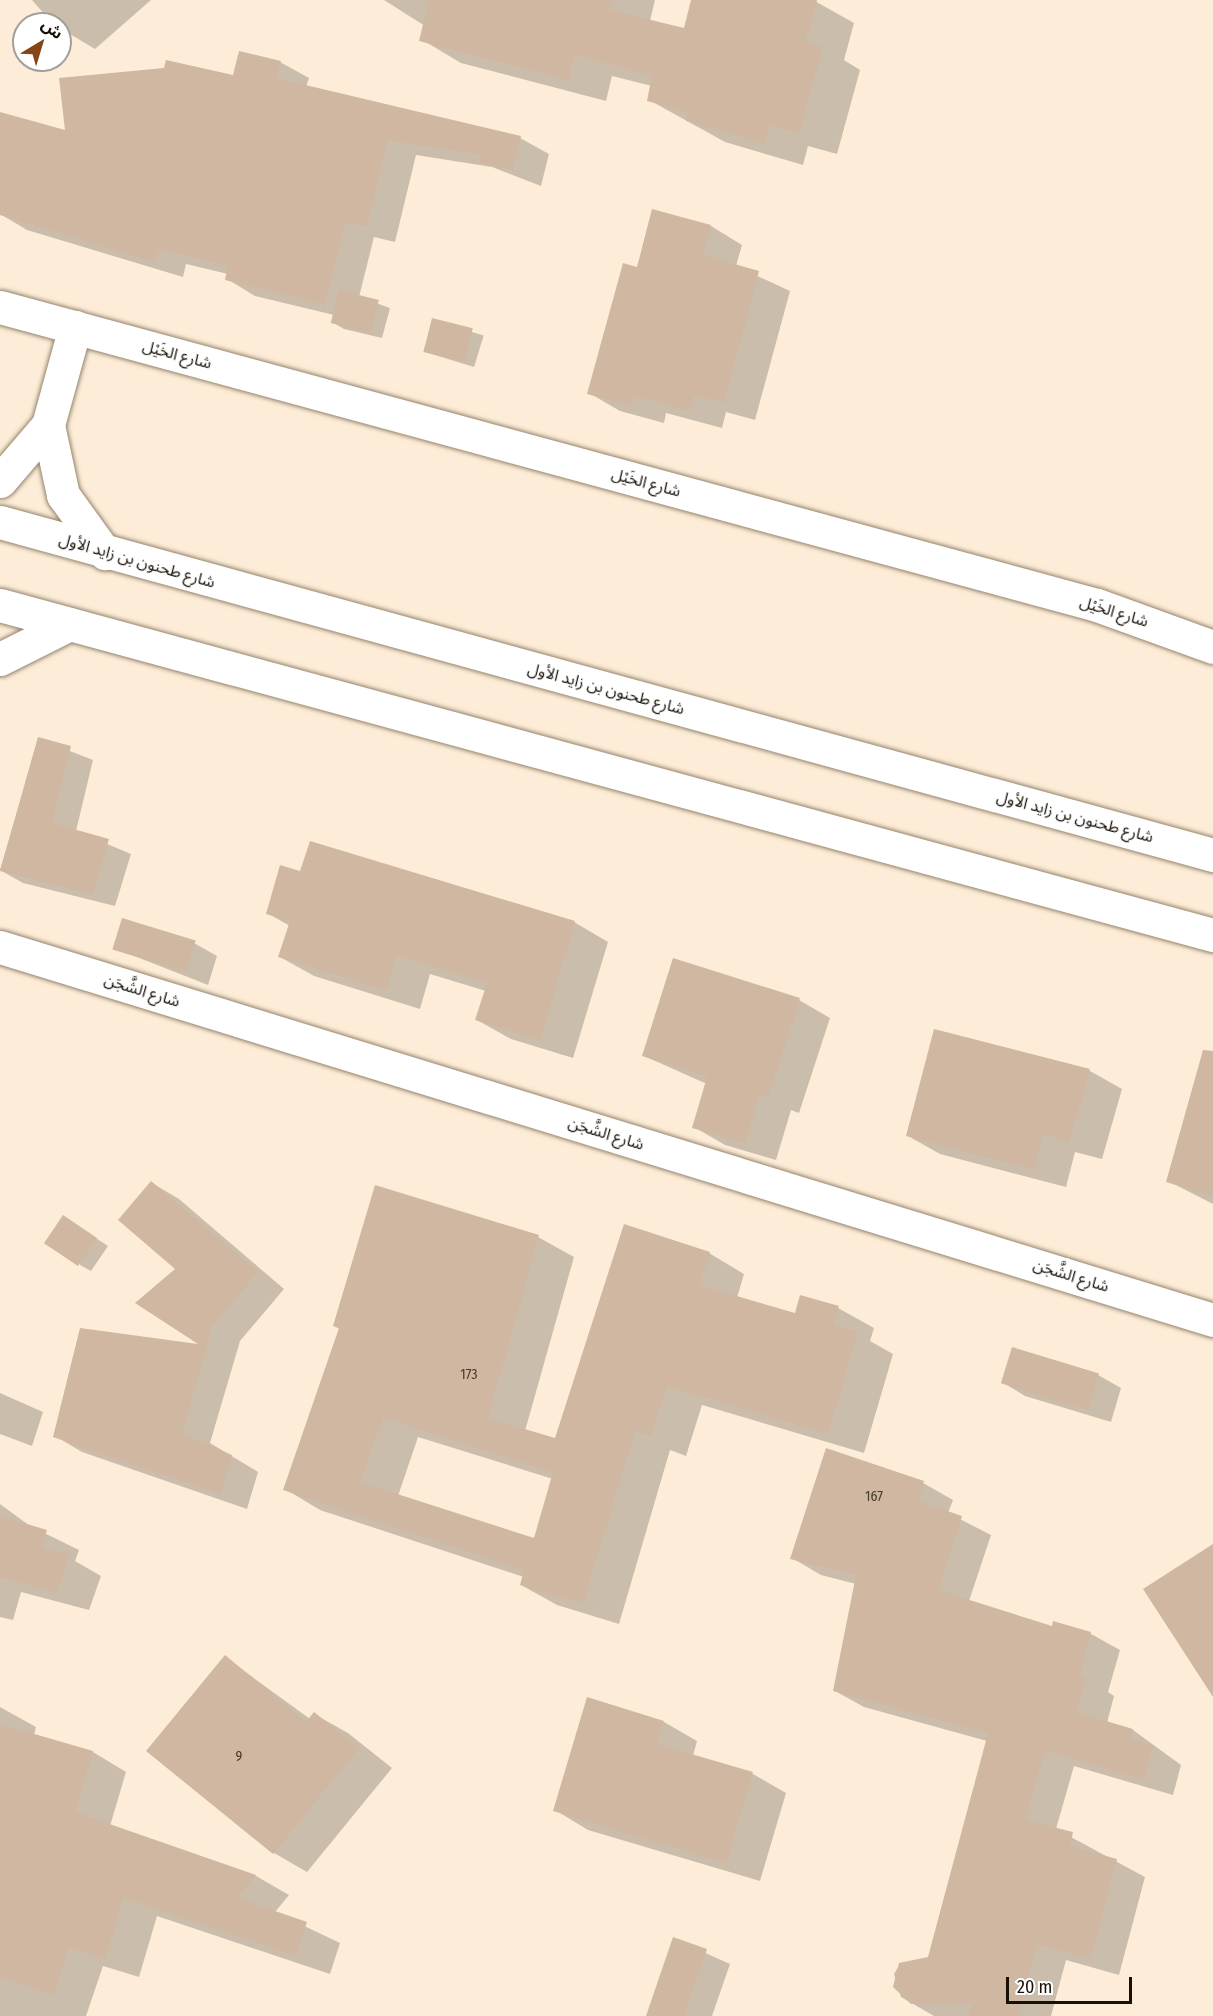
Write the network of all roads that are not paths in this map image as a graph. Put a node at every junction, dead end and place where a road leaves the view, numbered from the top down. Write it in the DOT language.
graph roads {
  1 [pos="0,307"];
  2 [pos="75,327"];
  3 [pos="48,425"];
  4 [pos="0,481"];
  5 [pos="0,522"];
  6 [pos="105,553"];
  7 [pos="0,605"];
  8 [pos="70,624"];
  9 [pos="1213,648"];
  10 [pos="0,659"];
  11 [pos="1213,855"];
  12 [pos="1213,935"];
  13 [pos="0,947"];
  14 [pos="1213,1320"];
  1 -- 2 [label="street, شارع الخَيْل"];
  2 -- 3 [label="street"];
  2 -- 9 [label="street, شارع الخَيْل"];
  3 -- 4 [label="street"];
  3 -- 6 [label="street"];
  5 -- 6 [label="street, شارع طحنون بن زايد الأول"];
  6 -- 11 [label="street, شارع طحنون بن زايد الأول"];
  7 -- 8 [label="street"];
  8 -- 10 [label="street"];
  8 -- 12 [label="street"];
  13 -- 14 [label="street, شارع الشَّجَن"];
}
